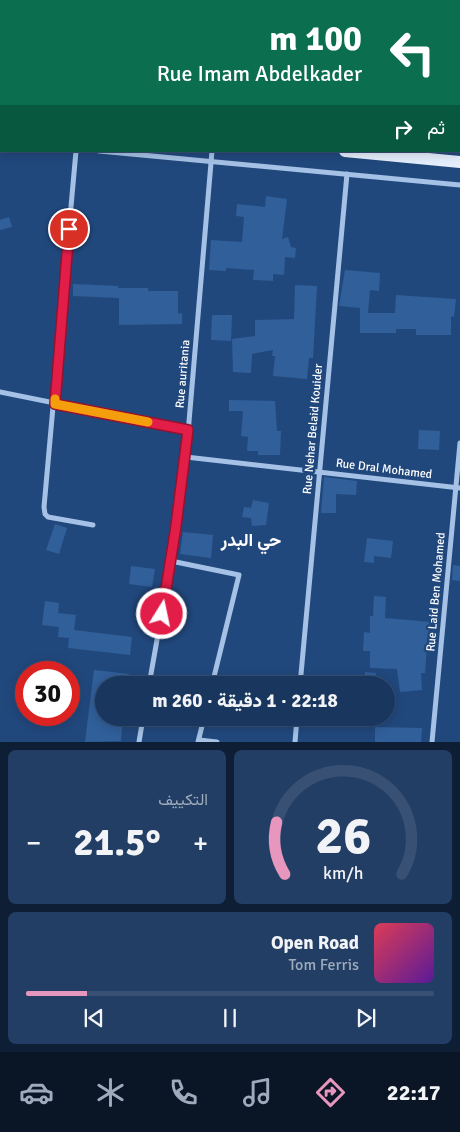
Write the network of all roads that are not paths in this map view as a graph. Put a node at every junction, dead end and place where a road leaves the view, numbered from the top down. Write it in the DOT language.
graph roads {
  1 [pos="76,152"];
  2 [pos="110,152"];
  3 [pos="212,152"];
  4 [pos="356,152"];
  5 [pos="211,161"];
  6 [pos="460,162"];
  7 [pos="347,174"];
  8 [pos="460,185"];
  9 [pos="0,392"];
  10 [pos="55,404"];
  11 [pos="188,430"];
  12 [pos="460,443"];
  13 [pos="186,457"];
  14 [pos="319,472"];
  15 [pos="458,488"];
  16 [pos="93,525"];
  17 [pos="171,561"];
  18 [pos="151,676"];
  19 [pos="214,676"];
  20 [pos="301,676"];
  21 [pos="141,726"];
  22 [pos="202,726"];
  23 [pos="296,726"];
  24 [pos="199,741"];
  25 [pos="138,742"];
  26 [pos="217,742"];
  27 [pos="295,742"];
  28 [pos="432,742"];
  1 -- 10 [label="street"];
  2 -- 5 [label="street"];
  3 -- 5 [label="street, Rue auritania"];
  4 -- 6 [label="main road"];
  5 -- 7 [label="street"];
  5 -- 11 [label="street, Rue auritania"];
  7 -- 8 [label="street"];
  7 -- 14 [label="street, Rue Nehar Belaid Kouider"];
  9 -- 10 [label="street"];
  10 -- 11 [label="street"];
  10 -- 16 [label="street"];
  11 -- 13 [label="street, Rue auritania"];
  12 -- 15 [label="street, Rue Laid Ben Mohamed"];
  13 -- 14 [label="street, Rue Dral Mohamed"];
  13 -- 17 [label="street, Rue auritania"];
  14 -- 15 [label="street, Rue Dral Mohamed"];
  14 -- 20 [label="street, Rue Nehar Belaid Kouider"];
  15 -- 28 [label="street, Rue Laid Ben Mohamed"];
  17 -- 18 [label="street, Rue auritania"];
  17 -- 19 [label="street"];
  21 -- 25 [label="street"];
  22 -- 24 [label="street"];
  23 -- 27 [label="street"];
  24 -- 26 [label="street"];
}
